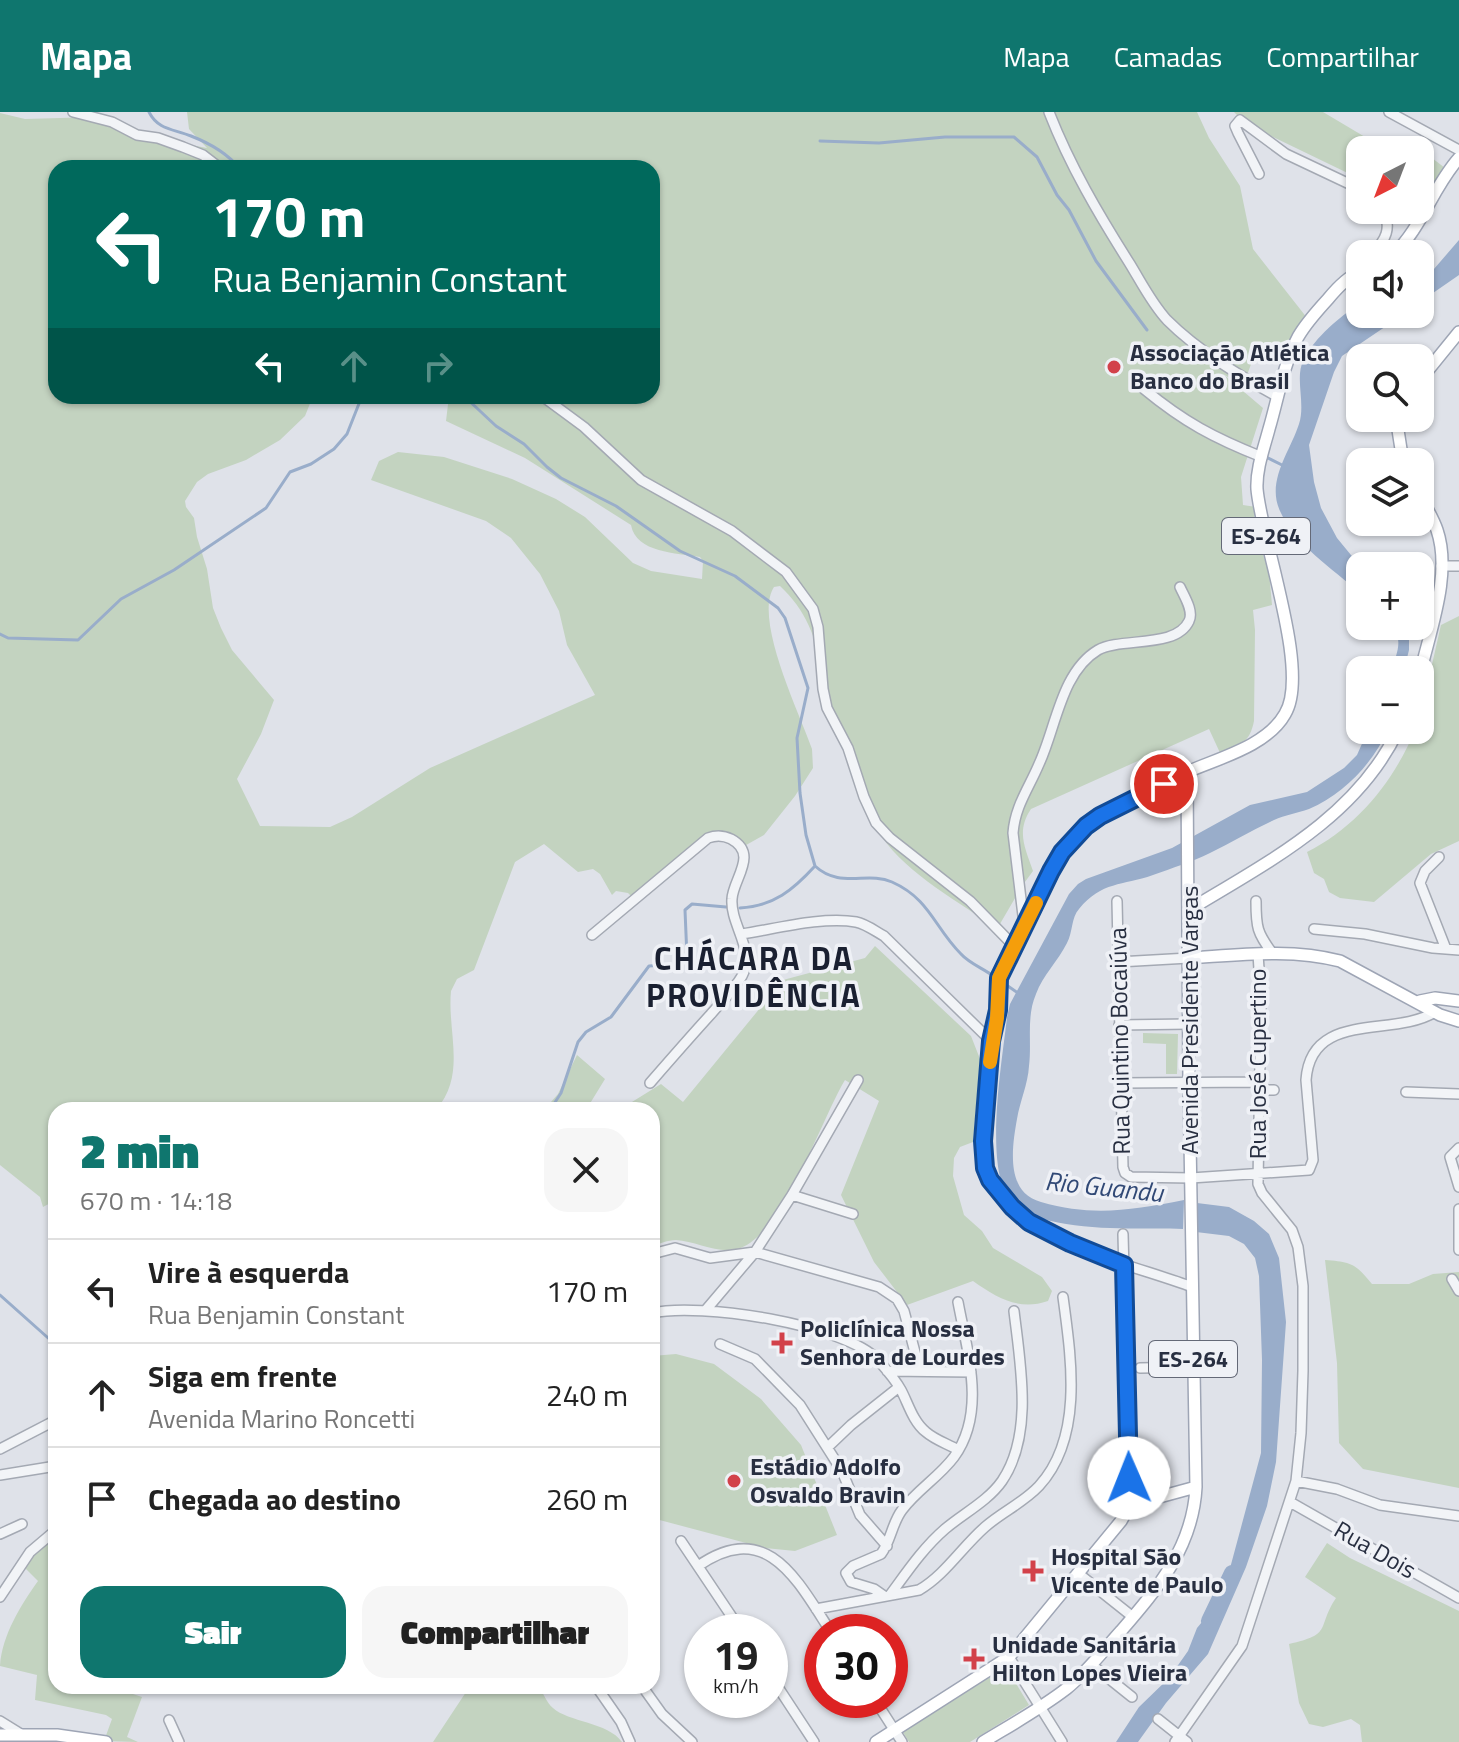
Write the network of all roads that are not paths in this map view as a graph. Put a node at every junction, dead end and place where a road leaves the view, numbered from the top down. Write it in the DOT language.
graph roads {
  1 [pos="73,112"];
  2 [pos="1049,112"];
  3 [pos="1389,112"];
  4 [pos="1238,116"];
  5 [pos="1459,150"];
  6 [pos="1459,158"];
  7 [pos="210,160"];
  8 [pos="1259,174"];
  9 [pos="1346,182"];
  10 [pos="1406,240"];
  11 [pos="1346,281"];
  12 [pos="1459,332"];
  13 [pos="1434,363"];
  14 [pos="1144,389"];
  15 [pos="1278,397"];
  16 [pos="553,404"];
  17 [pos="1262,457"];
  18 [pos="1434,524"];
  19 [pos="1441,566"];
  20 [pos="1459,566"];
  21 [pos="1180,587"];
  22 [pos="1424,656"];
  23 [pos="1389,744"];
  24 [pos="1187,772"];
  25 [pos="1439,857"];
  26 [pos="1117,901"];
  27 [pos="1256,901"];
  28 [pos="1189,910"];
  29 [pos="1025,926"];
  30 [pos="1314,929"];
  31 [pos="742,934"];
  32 [pos="592,935"];
  33 [pos="1013,945"];
  34 [pos="1454,948"];
  35 [pos="1258,954"];
  36 [pos="1273,954"];
  37 [pos="1189,958"];
  38 [pos="1118,962"];
  39 [pos="1420,1001"];
  40 [pos="1459,1001"];
  41 [pos="1435,1012"];
  42 [pos="1459,1021"];
  43 [pos="1189,1024"];
  44 [pos="1119,1025"];
  45 [pos="991,1041"];
  46 [pos="858,1080"];
  47 [pos="650,1083"];
  48 [pos="1121,1083"];
  49 [pos="1189,1083"];
  50 [pos="1258,1086"];
  51 [pos="1274,1090"];
  52 [pos="1406,1092"];
  53 [pos="1459,1094"];
  54 [pos="1459,1148"];
  55 [pos="1257,1175"];
  56 [pos="1191,1178"];
  57 [pos="1459,1187"];
  58 [pos="792,1195"];
  59 [pos="1459,1209"];
  60 [pos="853,1214"];
  61 [pos="1123,1234"];
  62 [pos="1458,1248"];
  63 [pos="660,1252"];
  64 [pos="755,1252"];
  65 [pos="1124,1265"];
  66 [pos="1452,1279"];
  67 [pos="1192,1287"];
  68 [pos="1459,1291"];
  69 [pos="1063,1297"];
  70 [pos="958,1302"];
  71 [pos="705,1311"];
  72 [pos="1014,1311"];
  73 [pos="660,1312"];
  74 [pos="720,1344"];
  75 [pos="1194,1367"];
  76 [pos="1140,1368"];
  77 [pos="887,1371"];
  78 [pos="920,1371"];
  79 [pos="971,1372"];
  80 [pos="899,1387"];
  81 [pos="48,1424"];
  82 [pos="829,1446"];
  83 [pos="0,1449"];
  84 [pos="958,1450"];
  85 [pos="48,1467"];
  86 [pos="0,1475"];
  87 [pos="1296,1481"];
  88 [pos="1196,1487"];
  89 [pos="1290,1502"];
  90 [pos="1130,1505"];
  91 [pos="1459,1516"];
  92 [pos="22,1524"];
  93 [pos="0,1534"];
  94 [pos="48,1537"];
  95 [pos="681,1541"];
  96 [pos="887,1546"];
  97 [pos="698,1566"];
  98 [pos="1079,1574"];
  99 [pos="887,1596"];
  100 [pos="0,1597"];
  101 [pos="1459,1598"];
  102 [pos="816,1609"];
  103 [pos="730,1614"];
  104 [pos="819,1614"];
  105 [pos="1133,1617"];
  106 [pos="1009,1657"];
  107 [pos="1092,1665"];
  108 [pos="602,1694"];
  109 [pos="648,1694"];
  110 [pos="1132,1697"];
  111 [pos="788,1702"];
  112 [pos="1040,1708"];
  113 [pos="886,1718"];
  114 [pos="1158,1719"];
  115 [pos="169,1720"];
  116 [pos="0,1721"];
  117 [pos="894,1730"];
  118 [pos="21,1734"];
  119 [pos="0,1735"];
  120 [pos="1181,1740"];
  121 [pos="106,1742"];
  122 [pos="179,1742"];
  123 [pos="630,1742"];
  124 [pos="692,1742"];
  125 [pos="814,1742"];
  126 [pos="876,1742"];
  127 [pos="902,1742"];
  128 [pos="983,1742"];
  129 [pos="1062,1742"];
  1 -- 7 [label="street"];
  2 -- 15 [label="street"];
  3 -- 5 [label="street"];
  4 -- 8 [label="street"];
  4 -- 9 [label="street"];
  6 -- 10 [label="main road"];
  11 -- 15 [label="main road, ES-264"];
  12 -- 13 [label="main road"];
  14 -- 17 [label="street"];
  15 -- 17 [label="main road, ES-264"];
  16 -- 33 [label="street"];
  17 -- 24 [label="main road, ES-264"];
  18 -- 19 [label="main road"];
  19 -- 20 [label="street"];
  19 -- 22 [label="main road"];
  21 -- 29 [label="street"];
  23 -- 28 [label="main road"];
  24 -- 28 [label="main road, Avenida Presidente Vargas / ES-264"];
  24 -- 29 [label="street"];
  25 -- 34 [label="street"];
  26 -- 38 [label="street, Rua Quintino Bocaiúva"];
  27 -- 36 [label="street, Rua José Cupertino"];
  28 -- 37 [label="main road, Avenida Presidente Vargas / ES-264"];
  29 -- 33 [label="street"];
  30 -- 34 [label="street"];
  31 -- 32 [label="street"];
  31 -- 45 [label="street"];
  31 -- 47 [label="street"];
  33 -- 45 [label="street"];
  35 -- 36 [label="main road"];
  35 -- 37 [label="main road"];
  35 -- 50 [label="street, Rua José Cupertino"];
  36 -- 39 [label="main road"];
  37 -- 38 [label="street"];
  37 -- 43 [label="main road, Avenida Presidente Vargas / ES-264"];
  38 -- 44 [label="street, Rua Quintino Bocaiúva"];
  39 -- 40 [label="main road"];
  39 -- 41 [label="main road"];
  41 -- 42 [label="main road"];
  41 -- 55 [label="street"];
  43 -- 44 [label="street"];
  43 -- 49 [label="main road, Avenida Presidente Vargas / ES-264"];
  44 -- 48 [label="street, Rua Quintino Bocaiúva"];
  45 -- 65 [label="street"];
  46 -- 58 [label="street"];
  48 -- 49 [label="street"];
  48 -- 56 [label="street, Rua Quintino Bocaiúva"];
  49 -- 50 [label="street"];
  49 -- 56 [label="main road, Avenida Presidente Vargas / ES-264"];
  50 -- 51 [label="street"];
  50 -- 55 [label="street, Rua José Cupertino"];
  52 -- 53 [label="street"];
  54 -- 57 [label="street"];
  55 -- 56 [label="street"];
  55 -- 87 [label="street"];
  56 -- 67 [label="main road, Avenida Presidente Vargas / ES-264"];
  58 -- 60 [label="street"];
  58 -- 64 [label="street"];
  59 -- 62 [label="street"];
  61 -- 65 [label="street"];
  63 -- 64 [label="street"];
  64 -- 71 [label="street"];
  64 -- 78 [label="street"];
  65 -- 67 [label="street"];
  65 -- 90 [label="street"];
  66 -- 68 [label="street"];
  67 -- 75 [label="main road, Avenida Presidente Vargas / ES-264"];
  69 -- 99 [label="street"];
  70 -- 79 [label="street"];
  71 -- 73 [label="street"];
  71 -- 77 [label="street"];
  72 -- 99 [label="street"];
  74 -- 82 [label="street"];
  75 -- 76 [label="street"];
  75 -- 88 [label="main road, Avenida Presidente Vargas / ES-264"];
  77 -- 78 [label="street"];
  77 -- 80 [label="street"];
  78 -- 79 [label="street"];
  79 -- 84 [label="street"];
  80 -- 82 [label="street"];
  80 -- 84 [label="street"];
  81 -- 83 [label="street"];
  82 -- 96 [label="street"];
  84 -- 96 [label="street"];
  85 -- 86 [label="street"];
  87 -- 89 [label="street"];
  87 -- 91 [label="street"];
  88 -- 90 [label="main road"];
  88 -- 105 [label="main road, ES-264"];
  89 -- 101 [label="street, Rua Dois"];
  89 -- 120 [label="street"];
  90 -- 98 [label="main road"];
  92 -- 93 [label="street"];
  94 -- 100 [label="street"];
  95 -- 97 [label="street"];
  96 -- 99 [label="street"];
  97 -- 102 [label="street"];
  97 -- 103 [label="street"];
  98 -- 105 [label="street"];
  98 -- 106 [label="main road"];
  99 -- 102 [label="street"];
  102 -- 104 [label="street"];
  105 -- 107 [label="main road, ES-264"];
  106 -- 112 [label="street"];
  106 -- 117 [label="main road"];
  107 -- 110 [label="street"];
  107 -- 112 [label="main road, ES-264"];
  108 -- 123 [label="street"];
  109 -- 124 [label="street"];
  111 -- 125 [label="street"];
  112 -- 128 [label="main road, ES-264"];
  112 -- 129 [label="street"];
  113 -- 117 [label="street"];
  114 -- 120 [label="street"];
  115 -- 122 [label="street"];
  116 -- 118 [label="street"];
  117 -- 126 [label="main road"];
  117 -- 127 [label="street"];
  118 -- 119 [label="main road"];
  118 -- 121 [label="main road"];
}
